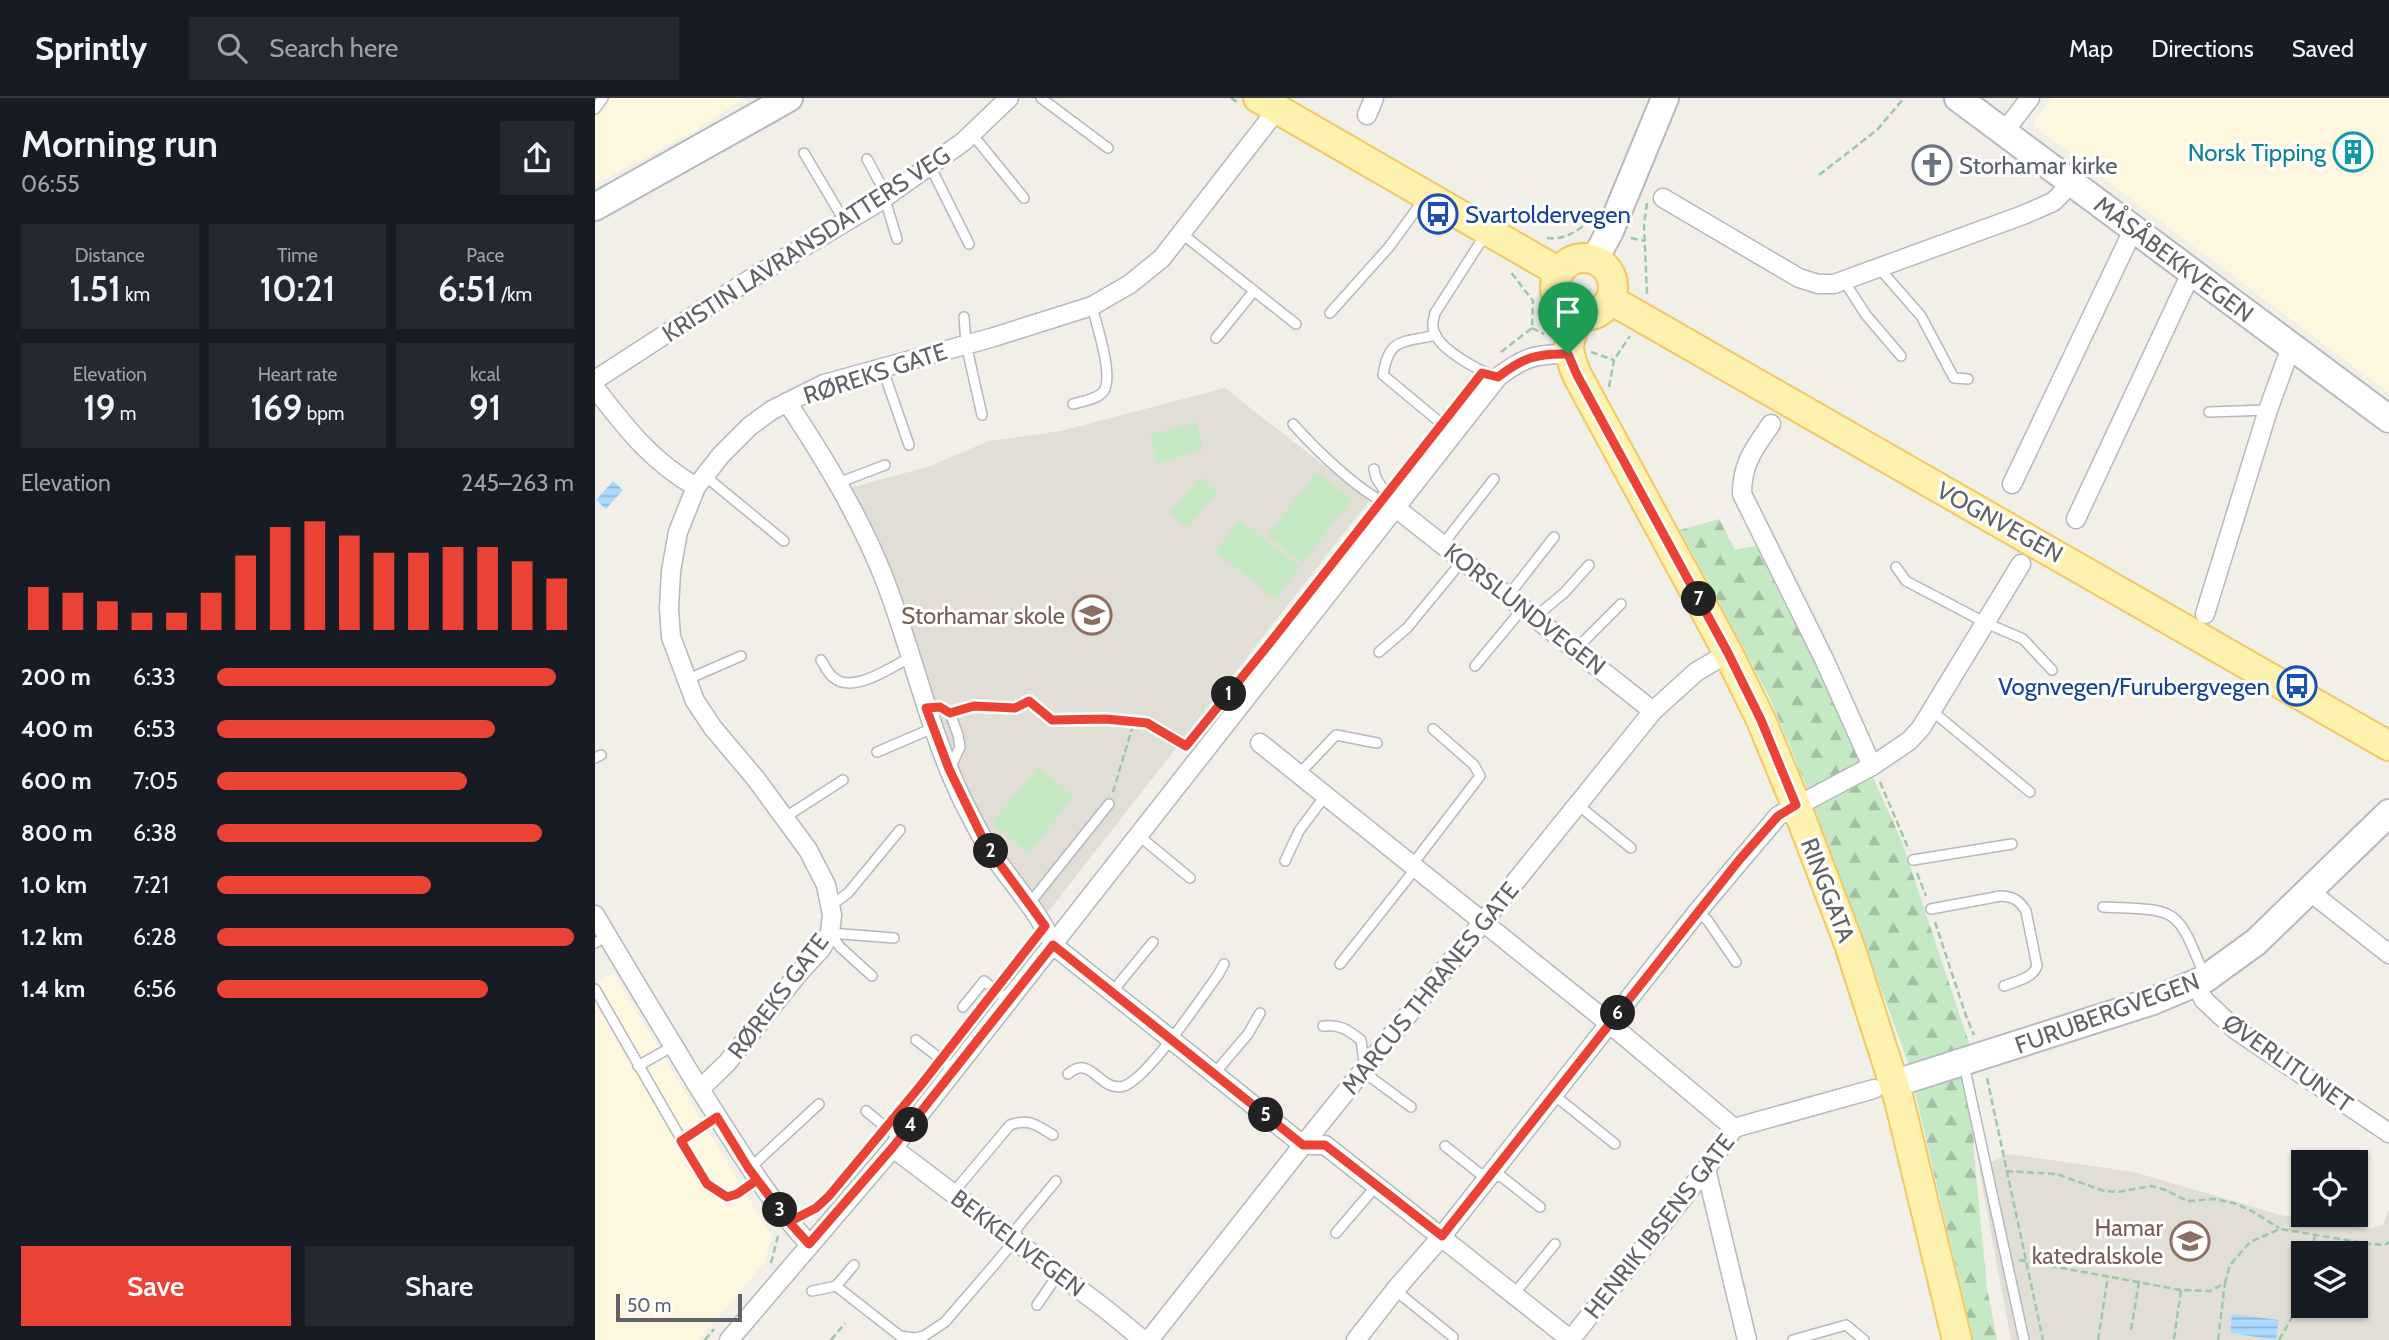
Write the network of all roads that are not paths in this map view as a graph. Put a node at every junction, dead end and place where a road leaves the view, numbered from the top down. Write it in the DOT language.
graph roads {
  1 [pos="603,98"];
  2 [pos="789,98"];
  3 [pos="1009,98"];
  4 [pos="1041,98"];
  5 [pos="1374,98"];
  6 [pos="1665,98"];
  7 [pos="1958,98"];
  8 [pos="2030,98"];
  9 [pos="1267,103"];
  10 [pos="595,109"];
  11 [pos="1367,115"];
  12 [pos="2004,132"];
  13 [pos="972,134"];
  14 [pos="1108,148"];
  15 [pos="804,153"];
  16 [pos="867,159"];
  17 [pos="930,166"];
  18 [pos="2072,183"];
  19 [pos="1427,195"];
  20 [pos="1024,198"];
  21 [pos="1663,198"];
  22 [pos="883,199"];
  23 [pos="595,207"];
  24 [pos="845,222"];
  25 [pos="2134,228"];
  26 [pos="1488,230"];
  27 [pos="1181,233"];
  28 [pos="897,239"];
  29 [pos="969,244"];
  30 [pos="1595,259"];
  31 [pos="1879,268"];
  32 [pos="2192,271"];
  33 [pos="1559,272"];
  34 [pos="1844,281"];
  35 [pos="1254,291"];
  36 [pos="1611,300"];
  37 [pos="1092,306"];
  38 [pos="1330,313"];
  39 [pos="1578,316"];
  40 [pos="964,317"];
  41 [pos="1296,324"];
  42 [pos="1436,335"];
  43 [pos="1216,338"];
  44 [pos="966,344"];
  45 [pos="2291,347"];
  46 [pos="1577,352"];
  47 [pos="1901,356"];
  48 [pos="882,367"];
  49 [pos="1490,375"];
  50 [pos="1968,379"];
  51 [pos="595,380"];
  52 [pos="595,388"];
  53 [pos="787,402"];
  54 [pos="1073,404"];
  55 [pos="2268,410"];
  56 [pos="2209,412"];
  57 [pos="982,415"];
  58 [pos="2389,419"];
  59 [pos="1293,424"];
  60 [pos="1770,424"];
  61 [pos="1454,434"];
  62 [pos="909,445"];
  63 [pos="885,465"];
  64 [pos="1374,469"];
  65 [pos="1494,479"];
  66 [pos="700,481"];
  67 [pos="838,483"];
  68 [pos="2012,484"];
  69 [pos="1396,508"];
  70 [pos="2076,519"];
  71 [pos="1554,537"];
  72 [pos="784,541"];
  73 [pos="1443,544"];
  74 [pos="1463,560"];
  75 [pos="2021,564"];
  76 [pos="1589,565"];
  77 [pos="1896,567"];
  78 [pos="1508,596"];
  79 [pos="1621,604"];
  80 [pos="1529,612"];
  81 [pos="2205,614"];
  82 [pos="1986,623"];
  83 [pos="1572,647"];
  84 [pos="1380,652"];
  85 [pos="1728,653"];
  86 [pos="740,656"];
  87 [pos="911,657"];
  88 [pos="821,660"];
  89 [pos="1475,666"];
  90 [pos="2052,670"];
  91 [pos="687,680"];
  92 [pos="926,708"];
  93 [pos="1653,711"];
  94 [pos="1932,711"];
  95 [pos="933,728"];
  96 [pos="1433,729"];
  97 [pos="1260,743"];
  98 [pos="1377,743"];
  99 [pos="2389,746"];
  100 [pos="877,752"];
  101 [pos="1873,766"];
  102 [pos="949,769"];
  103 [pos="1299,774"];
  104 [pos="843,780"];
  105 [pos="2030,792"];
  106 [pos="1325,796"];
  107 [pos="1109,804"];
  108 [pos="1578,805"];
  109 [pos="1796,805"];
  110 [pos="2389,813"];
  111 [pos="784,818"];
  112 [pos="900,830"];
  113 [pos="1138,835"];
  114 [pos="2013,844"];
  115 [pos="1631,848"];
  116 [pos="1913,860"];
  117 [pos="1286,861"];
  118 [pos="1414,866"];
  119 [pos="1190,877"];
  120 [pos="2309,891"];
  121 [pos="1030,904"];
  122 [pos="830,906"];
  123 [pos="2103,907"];
  124 [pos="1931,909"];
  125 [pos="1698,911"];
  126 [pos="595,915"];
  127 [pos="1483,923"];
  128 [pos="830,933"];
  129 [pos="894,938"];
  130 [pos="601,940"];
  131 [pos="1153,942"];
  132 [pos="1053,945"];
  133 [pos="2389,954"];
  134 [pos="1736,962"];
  135 [pos="1224,964"];
  136 [pos="1340,964"];
  137 [pos="871,976"];
  138 [pos="2200,981"];
  139 [pos="2004,986"];
  140 [pos="595,989"];
  141 [pos="1112,992"];
  142 [pos="1009,1001"];
  143 [pos="599,1005"];
  144 [pos="963,1007"];
  145 [pos="1260,1013"];
  146 [pos="1610,1024"];
  147 [pos="1323,1026"];
  148 [pos="1170,1039"];
  149 [pos="916,1040"];
  150 [pos="673,1046"];
  151 [pos="1973,1051"];
  152 [pos="638,1066"];
  153 [pos="955,1069"];
  154 [pos="1365,1069"];
  155 [pos="1067,1074"];
  156 [pos="1214,1074"];
  157 [pos="1884,1087"];
  158 [pos="700,1088"];
  159 [pos="1554,1095"];
  160 [pos="819,1104"];
  161 [pos="1411,1107"];
  162 [pos="866,1111"];
  163 [pos="717,1117"];
  164 [pos="1734,1128"];
  165 [pos="2389,1133"];
  166 [pos="1053,1135"];
  167 [pos="681,1141"];
  168 [pos="897,1143"];
  169 [pos="1615,1144"];
  170 [pos="1303,1145"];
  171 [pos="1445,1146"];
  172 [pos="1706,1169"];
  173 [pos="753,1174"];
  174 [pos="1491,1175"];
  175 [pos="1056,1181"];
  176 [pos="1377,1185"];
  177 [pos="951,1194"];
  178 [pos="1540,1207"];
  179 [pos="1336,1233"];
  180 [pos="1442,1236"];
  181 [pos="1015,1240"];
  182 [pos="809,1244"];
  183 [pos="1555,1244"];
  184 [pos="854,1265"];
  185 [pos="1059,1273"];
  186 [pos="836,1286"];
  187 [pos="1395,1290"];
  188 [pos="812,1291"];
  189 [pos="1514,1294"];
  190 [pos="1037,1305"];
  191 [pos="1453,1336"];
  192 [pos="1139,1338"];
  193 [pos="1571,1339"];
  194 [pos="729,1340"];
  195 [pos="1356,1340"];
  196 [pos="1748,1340"];
  197 [pos="1793,1340"];
  198 [pos="1864,1340"];
  199 [pos="1957,1340"];
  200 [pos="2024,1340"];
  1 -- 10 [label="lane"];
  2 -- 23 [label="main road"];
  3 -- 13 [label="street, KRISTIN LAVRANSDATTERS VEG"];
  4 -- 14 [label="lane"];
  5 -- 11 [label="street"];
  6 -- 30 [label="main road"];
  7 -- 12 [label="main road, MÅSÅBEKKVEGEN"];
  8 -- 12 [label="street"];
  9 -- 19 [label="main road"];
  9 -- 27 [label="street, RØREKS GATE"];
  12 -- 18 [label="main road, MÅSÅBEKKVEGEN"];
  13 -- 17 [label="street, KRISTIN LAVRANSDATTERS VEG"];
  13 -- 20 [label="lane"];
  15 -- 24 [label="lane"];
  16 -- 22 [label="lane"];
  17 -- 22 [label="street, KRISTIN LAVRANSDATTERS VEG"];
  17 -- 29 [label="lane"];
  18 -- 25 [label="main road, MÅSÅBEKKVEGEN"];
  18 -- 31 [label="street"];
  19 -- 26 [label="main road"];
  19 -- 38 [label="lane"];
  21 -- 34 [label="street"];
  22 -- 24 [label="street, KRISTIN LAVRANSDATTERS VEG"];
  22 -- 28 [label="lane"];
  24 -- 51 [label="street, KRISTIN LAVRANSDATTERS VEG"];
  25 -- 32 [label="main road, MÅSÅBEKKVEGEN"];
  25 -- 68 [label="street"];
  26 -- 33 [label="main road"];
  26 -- 42 [label="lane"];
  27 -- 35 [label="lane"];
  27 -- 37 [label="street, RØREKS GATE"];
  30 -- 33 [label="main road"];
  30 -- 36 [label="main road"];
  31 -- 34 [label="street"];
  31 -- 50 [label="lane"];
  32 -- 45 [label="main road, MÅSÅBEKKVEGEN"];
  32 -- 70 [label="street"];
  33 -- 39 [label="main road"];
  34 -- 47 [label="lane"];
  35 -- 41 [label="lane"];
  35 -- 43 [label="lane"];
  36 -- 39 [label="main road"];
  36 -- 99 [label="main road, VOGNVEGEN"];
  37 -- 44 [label="street, RØREKS GATE"];
  37 -- 54 [label="lane"];
  39 -- 46 [label="main road"];
  40 -- 44 [label="lane"];
  42 -- 49 [label="lane"];
  42 -- 61 [label="lane"];
  44 -- 48 [label="street, RØREKS GATE"];
  44 -- 57 [label="lane"];
  45 -- 55 [label="street"];
  45 -- 58 [label="main road, MÅSÅBEKKVEGEN"];
  46 -- 49 [label="street"];
  46 -- 85 [label="main road, RINGGATA"];
  48 -- 53 [label="street, RØREKS GATE"];
  48 -- 62 [label="lane"];
  49 -- 61 [label="street"];
  52 -- 66 [label="street"];
  53 -- 66 [label="street, RØREKS GATE"];
  53 -- 67 [label="street"];
  55 -- 56 [label="lane"];
  55 -- 81 [label="street"];
  59 -- 69 [label="lane"];
  60 -- 101 [label="street"];
  61 -- 69 [label="street"];
  63 -- 67 [label="lane"];
  64 -- 69 [label="lane"];
  65 -- 73 [label="lane"];
  66 -- 72 [label="lane"];
  66 -- 91 [label="street, RØREKS GATE"];
  67 -- 87 [label="street"];
  69 -- 73 [label="street, KORSLUNDVEGEN"];
  69 -- 113 [label="street"];
  71 -- 78 [label="lane"];
  73 -- 74 [label="street, KORSLUNDVEGEN"];
  74 -- 78 [label="street, KORSLUNDVEGEN"];
  74 -- 84 [label="lane"];
  75 -- 82 [label="street"];
  76 -- 80 [label="lane"];
  77 -- 82 [label="lane"];
  78 -- 80 [label="street, KORSLUNDVEGEN"];
  79 -- 83 [label="lane"];
  80 -- 83 [label="street, KORSLUNDVEGEN"];
  80 -- 89 [label="lane"];
  82 -- 90 [label="lane"];
  82 -- 94 [label="street"];
  83 -- 93 [label="street, KORSLUNDVEGEN"];
  85 -- 93 [label="street, MARCUS THRANES GATE"];
  85 -- 109 [label="main road, RINGGATA"];
  86 -- 91 [label="lane"];
  87 -- 88 [label="lane"];
  87 -- 92 [label="street"];
  91 -- 111 [label="street, RØREKS GATE"];
  92 -- 95 [label="street"];
  92 -- 102 [label="lane"];
  93 -- 108 [label="street, MARCUS THRANES GATE"];
  94 -- 101 [label="street"];
  94 -- 105 [label="lane"];
  95 -- 100 [label="lane"];
  95 -- 102 [label="street"];
  96 -- 118 [label="lane"];
  97 -- 103 [label="street"];
  98 -- 103 [label="lane"];
  101 -- 109 [label="street"];
  102 -- 121 [label="street"];
  103 -- 106 [label="street"];
  104 -- 111 [label="lane"];
  106 -- 117 [label="lane"];
  106 -- 118 [label="street"];
  107 -- 121 [label="lane"];
  108 -- 115 [label="lane"];
  108 -- 127 [label="street, MARCUS THRANES GATE"];
  109 -- 125 [label="street"];
  109 -- 157 [label="main road, RINGGATA"];
  110 -- 120 [label="main road, FURUBERGVEGEN"];
  111 -- 122 [label="street, RØREKS GATE"];
  112 -- 122 [label="lane"];
  113 -- 119 [label="lane"];
  113 -- 132 [label="street"];
  114 -- 116 [label="lane"];
  118 -- 127 [label="street"];
  118 -- 136 [label="lane"];
  120 -- 133 [label="street"];
  120 -- 138 [label="main road, FURUBERGVEGEN"];
  121 -- 132 [label="street"];
  122 -- 128 [label="street, RØREKS GATE"];
  123 -- 138 [label="lane"];
  124 -- 139 [label="lane"];
  125 -- 134 [label="lane"];
  125 -- 146 [label="street"];
  126 -- 130 [label="street"];
  127 -- 146 [label="street"];
  127 -- 154 [label="street, MARCUS THRANES GATE"];
  128 -- 129 [label="lane"];
  128 -- 137 [label="lane"];
  128 -- 158 [label="street, RØREKS GATE"];
  130 -- 150 [label="street"];
  131 -- 141 [label="lane"];
  132 -- 141 [label="street"];
  132 -- 142 [label="street"];
  135 -- 148 [label="lane"];
  138 -- 151 [label="main road, FURUBERGVEGEN"];
  138 -- 165 [label="street, ØVERLITUNET"];
  140 -- 143 [label="lane"];
  141 -- 148 [label="street"];
  142 -- 144 [label="lane"];
  142 -- 153 [label="street"];
  143 -- 152 [label="lane"];
  145 -- 156 [label="lane"];
  146 -- 159 [label="street"];
  146 -- 164 [label="street"];
  147 -- 154 [label="lane"];
  148 -- 155 [label="lane"];
  148 -- 156 [label="street"];
  149 -- 153 [label="lane"];
  150 -- 152 [label="lane"];
  150 -- 158 [label="street"];
  151 -- 157 [label="main road, FURUBERGVEGEN"];
  151 -- 200 [label="lane"];
  152 -- 167 [label="lane"];
  153 -- 168 [label="street"];
  154 -- 161 [label="lane"];
  154 -- 170 [label="street, MARCUS THRANES GATE"];
  156 -- 170 [label="street"];
  157 -- 164 [label="street, HENRIK IBSENS GATE"];
  157 -- 199 [label="main road, RINGGATA"];
  158 -- 163 [label="street"];
  159 -- 169 [label="lane"];
  159 -- 174 [label="street"];
  160 -- 173 [label="lane"];
  162 -- 168 [label="lane"];
  163 -- 167 [label="lane"];
  163 -- 173 [label="street"];
  164 -- 172 [label="street, HENRIK IBSENS GATE"];
  166 -- 177 [label="lane"];
  167 -- 173 [label="lane"];
  168 -- 177 [label="street, BEKKELIVEGEN"];
  168 -- 182 [label="street"];
  170 -- 176 [label="street"];
  170 -- 192 [label="street, MARCUS THRANES GATE"];
  171 -- 174 [label="lane"];
  172 -- 193 [label="street, HENRIK IBSENS GATE"];
  172 -- 196 [label="street"];
  173 -- 182 [label="street"];
  174 -- 178 [label="lane"];
  174 -- 180 [label="street"];
  175 -- 181 [label="lane"];
  176 -- 179 [label="lane"];
  176 -- 180 [label="street"];
  177 -- 181 [label="street, BEKKELIVEGEN"];
  180 -- 187 [label="street"];
  180 -- 189 [label="street"];
  181 -- 185 [label="street, BEKKELIVEGEN"];
  181 -- 186 [label="lane"];
  182 -- 194 [label="street"];
  183 -- 189 [label="lane"];
  184 -- 186 [label="lane"];
  185 -- 190 [label="lane"];
  185 -- 192 [label="street, BEKKELIVEGEN"];
  186 -- 188 [label="lane"];
  187 -- 191 [label="lane"];
  187 -- 195 [label="street"];
  189 -- 193 [label="street"];
  197 -- 198 [label="lane"];
}
